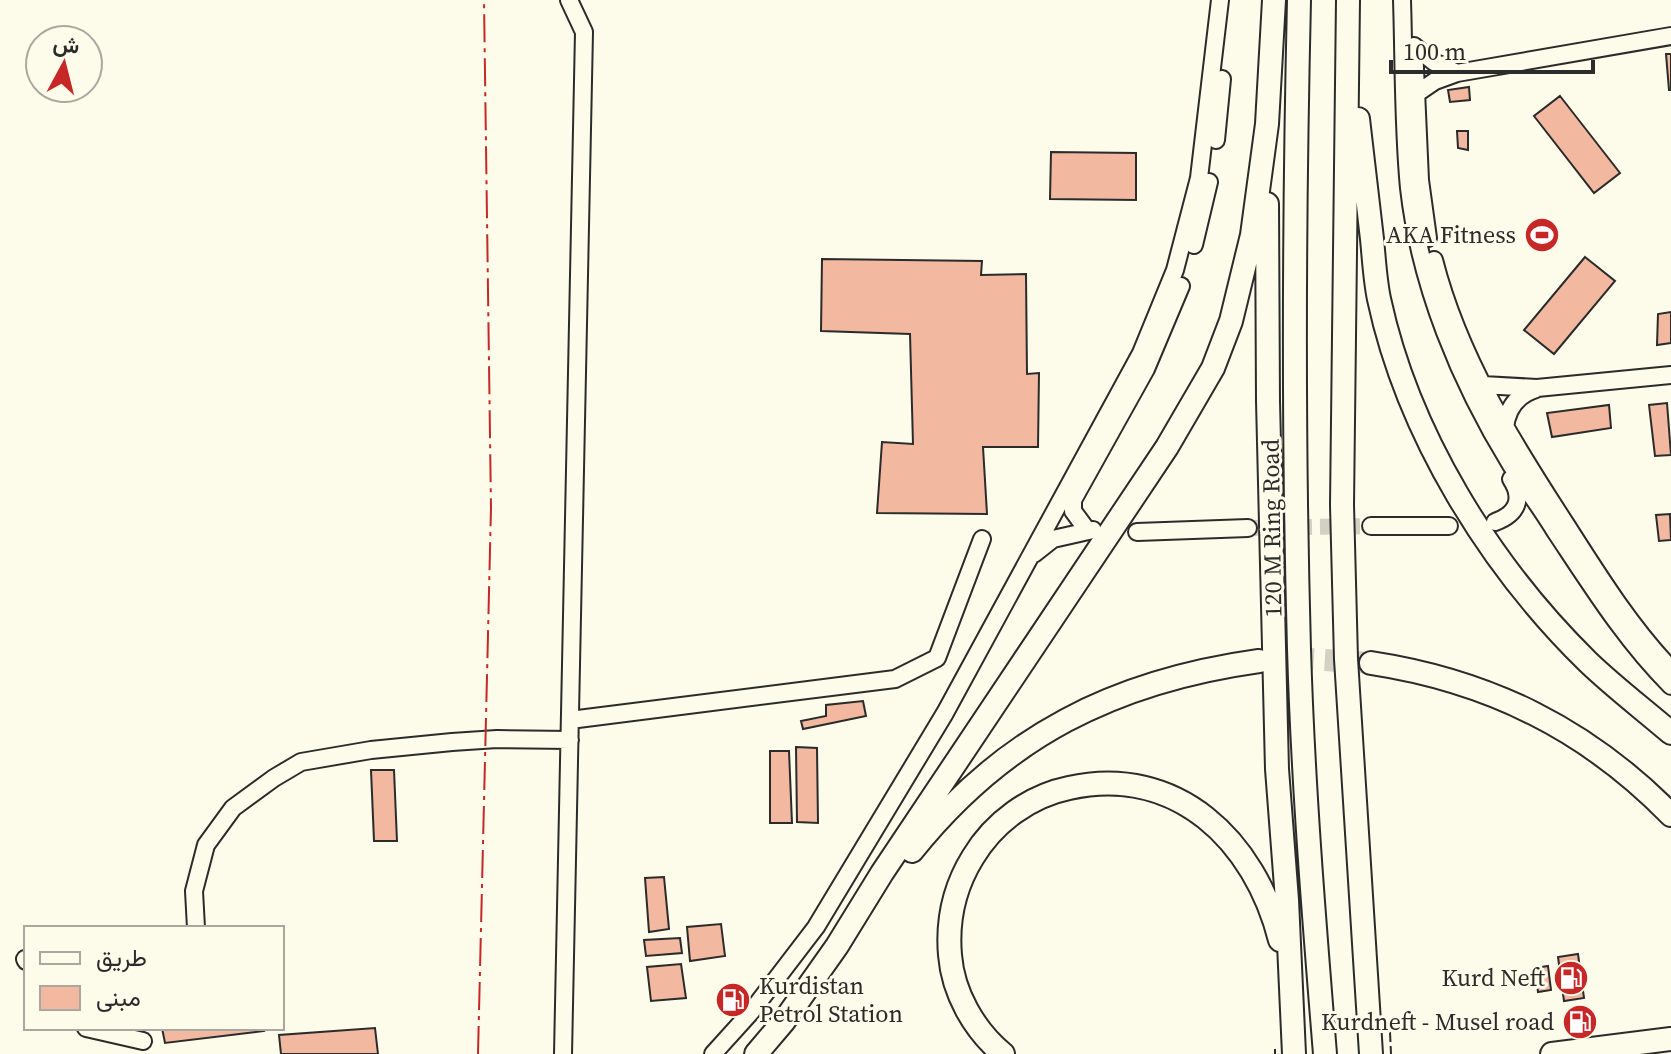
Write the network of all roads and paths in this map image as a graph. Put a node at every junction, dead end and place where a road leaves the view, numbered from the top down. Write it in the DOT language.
graph roads {
  1 [pos="569,0"];
  2 [pos="1220,0"];
  3 [pos="1227,0"];
  4 [pos="1274,0"];
  5 [pos="1299,0"];
  6 [pos="1348,0"];
  7 [pos="1402,0"];
  8 [pos="1413,0"];
  9 [pos="1347,25"];
  10 [pos="1671,36"];
  11 [pos="1414,46"];
  12 [pos="1457,73"];
  13 [pos="1416,94"];
  14 [pos="1267,124"];
  15 [pos="1671,375"];
  16 [pos="1483,385"];
  17 [pos="1537,388"];
  18 [pos="1505,428"];
  19 [pos="1509,462"];
  20 [pos="1495,522"];
  21 [pos="1371,526"];
  22 [pos="1449,526"];
  23 [pos="1248,528"];
  24 [pos="1137,532"];
  25 [pos="982,539"];
  26 [pos="1033,555"];
  27 [pos="1259,661"];
  28 [pos="1371,663"];
  29 [pos="1671,669"];
  30 [pos="1671,686"];
  31 [pos="570,720"];
  32 [pos="1671,733"];
  33 [pos="570,740"];
  34 [pos="1671,815"];
  35 [pos="196,926"];
  36 [pos="837,946"];
  37 [pos="1291,1011"];
  38 [pos="95,1030"];
  39 [pos="1671,1039"];
  40 [pos="146,1041"];
  41 [pos="1370,1043"];
  42 [pos="1324,1046"];
  43 [pos="1294,1048"];
  44 [pos="563,1054"];
  45 [pos="713,1054"];
  46 [pos="756,1054"];
  47 [pos="1003,1054"];
  48 [pos="1552,1054"];
  1 -- 31 [label="street"];
  2 -- 26 [label="street"];
  3 -- 26 [label="street"];
  4 -- 14 [label="highway"];
  5 -- 42 [label="highway, 120 M Ring Road"];
  6 -- 9 [label="highway"];
  7 -- 19 [label="street"];
  8 -- 11 [label="street"];
  9 -- 32 [label="highway"];
  9 -- 41 [label="highway"];
  10 -- 12 [label="street"];
  11 -- 12 [label="street"];
  11 -- 13 [label="street"];
  12 -- 13 [label="street"];
  13 -- 16 [label="street"];
  14 -- 36 [label="highway"];
  14 -- 37 [label="highway"];
  15 -- 17 [label="street"];
  16 -- 17 [label="street"];
  16 -- 18 [label="street"];
  17 -- 18 [label="street"];
  18 -- 29 [label="street"];
  19 -- 20 [label="street"];
  19 -- 30 [label="street"];
  21 -- 22 [label="street"];
  23 -- 24 [label="street"];
  25 -- 31 [label="street"];
  26 -- 45 [label="street"];
  27 -- 36 [label="highway"];
  28 -- 34 [label="highway"];
  31 -- 33 [label="street"];
  33 -- 35 [label="street"];
  33 -- 44 [label="street"];
  36 -- 46 [label="highway"];
  37 -- 43 [label="highway"];
  37 -- 47 [label="highway"];
  38 -- 40 [label="street"];
  39 -- 48 [label="highway"];
}
